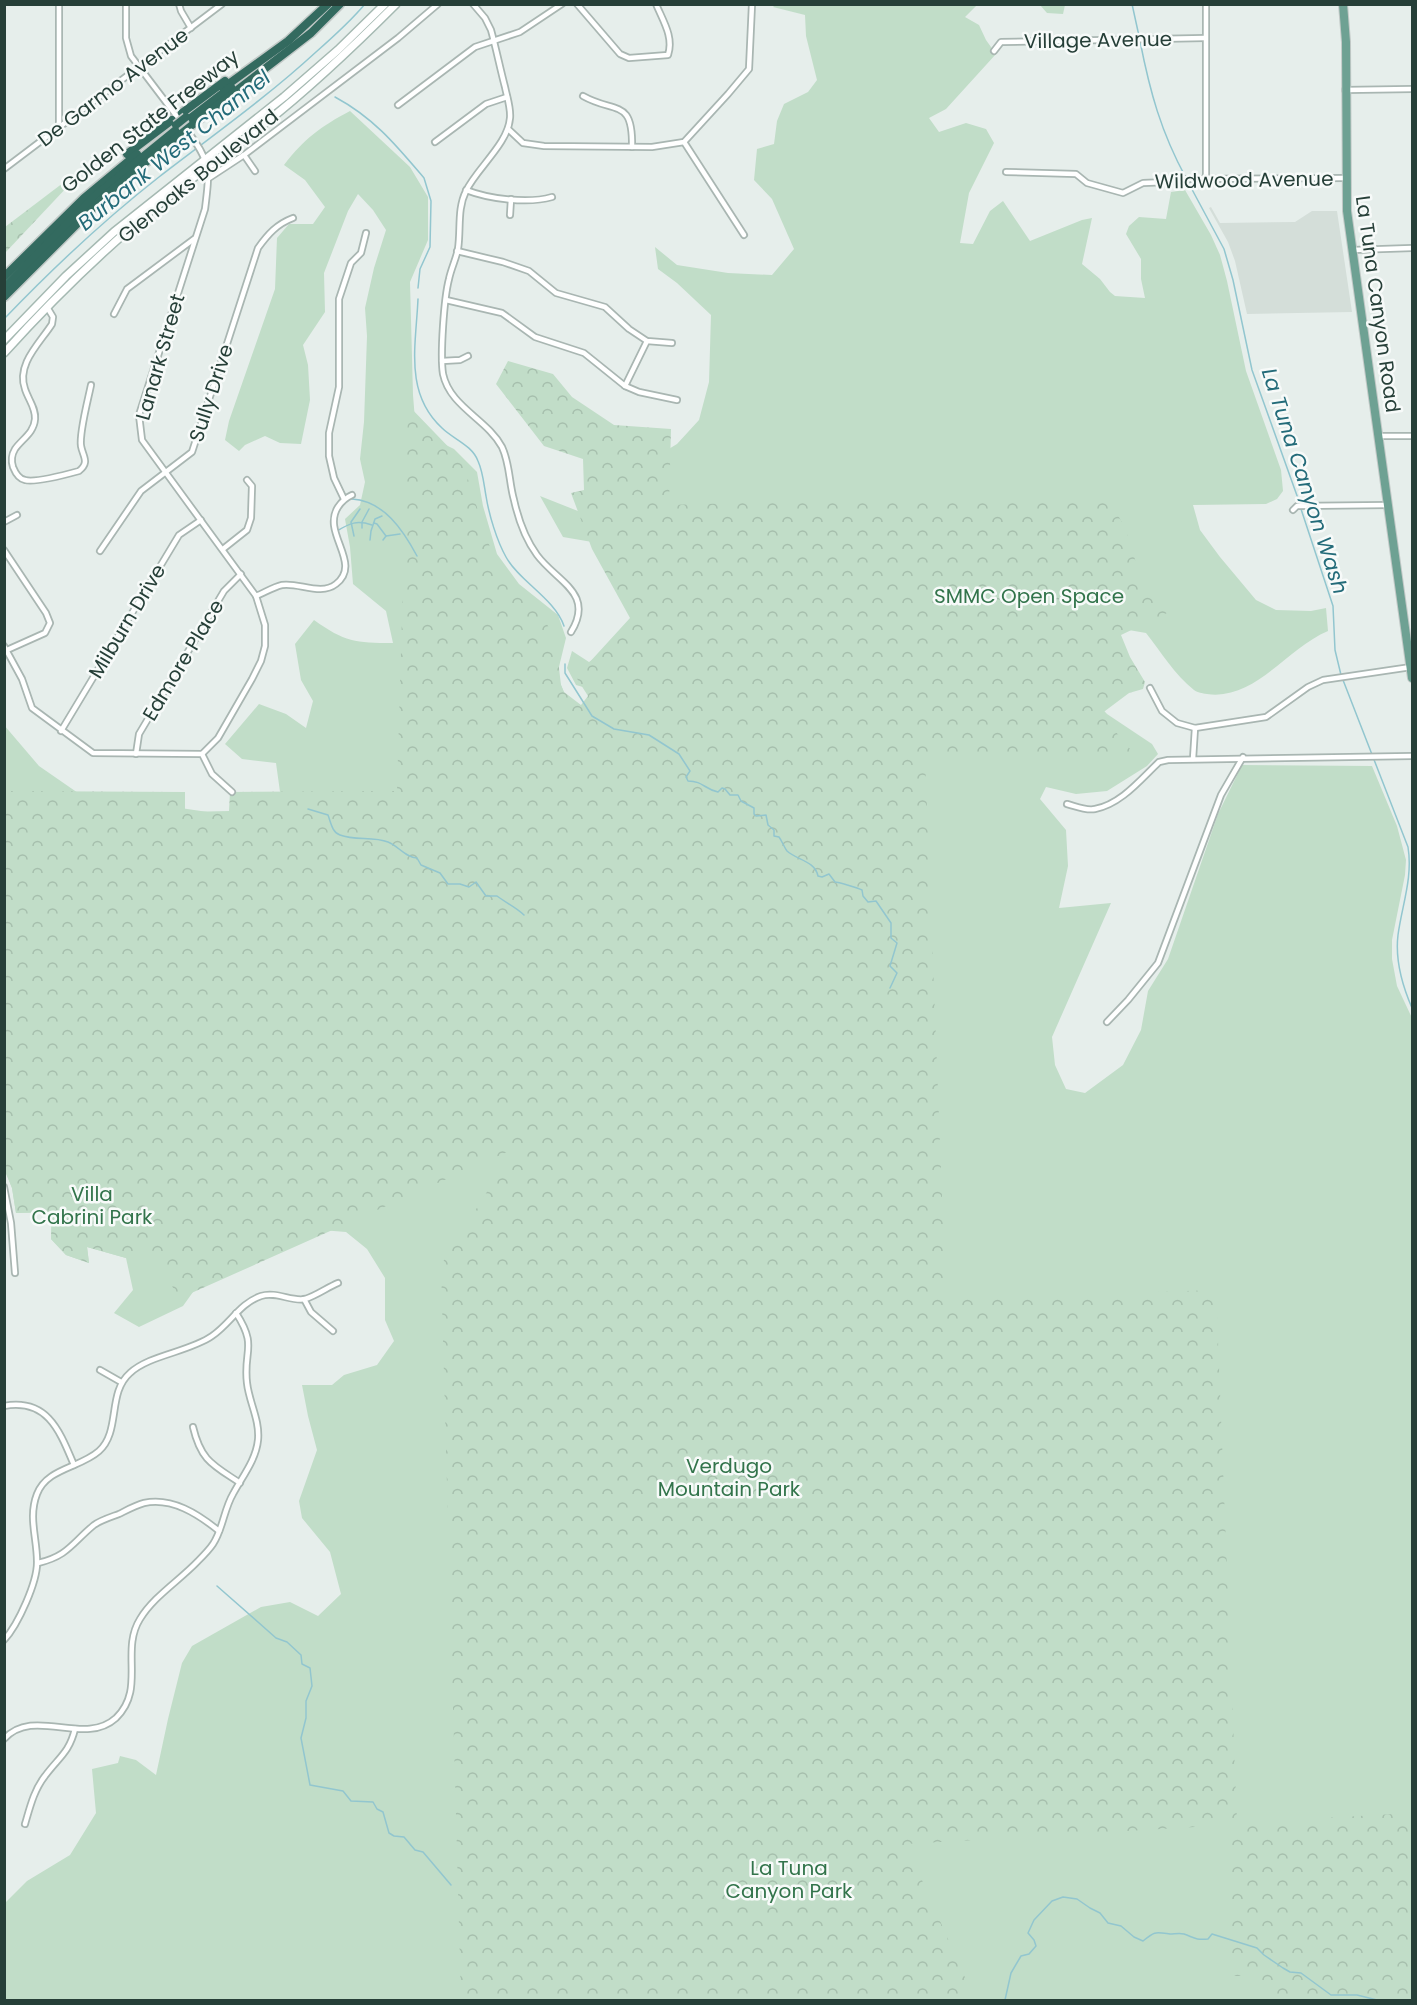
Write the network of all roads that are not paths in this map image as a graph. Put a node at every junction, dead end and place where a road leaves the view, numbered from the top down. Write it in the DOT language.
graph roads {
  1 [pos="59,4"];
  2 [pos="126,4"];
  3 [pos="179,4"];
  4 [pos="222,4"];
  5 [pos="322,4"];
  6 [pos="331,4"];
  7 [pos="340,4"];
  8 [pos="385,4"];
  9 [pos="396,4"];
  10 [pos="438,4"];
  11 [pos="473,4"];
  12 [pos="562,4"];
  13 [pos="578,4"];
  14 [pos="656,4"];
  15 [pos="752,4"];
  16 [pos="1206,4"];
  17 [pos="1343,4"];
  18 [pos="191,28"];
  19 [pos="1205,38"];
  20 [pos="494,41"];
  21 [pos="994,51"];
  22 [pos="139,67"];
  23 [pos="1413,89"];
  24 [pos="1346,90"];
  25 [pos="583,96"];
  26 [pos="507,97"];
  27 [pos="398,105"];
  28 [pos="187,119"];
  29 [pos="177,126"];
  30 [pos="59,129"];
  31 [pos="508,129"];
  32 [pos="435,142"];
  33 [pos="684,142"];
  34 [pos="632,147"];
  35 [pos="244,155"];
  36 [pos="204,156"];
  37 [pos="208,167"];
  38 [pos="4,170"];
  39 [pos="255,171"];
  40 [pos="1006,172"];
  41 [pos="209,178"];
  42 [pos="1345,178"];
  43 [pos="1206,179"];
  44 [pos="466,190"];
  45 [pos="552,197"];
  46 [pos="511,199"];
  47 [pos="510,215"];
  48 [pos="293,218"];
  49 [pos="366,233"];
  50 [pos="744,235"];
  51 [pos="194,239"];
  52 [pos="1413,248"];
  53 [pos="1353,250"];
  54 [pos="457,251"];
  55 [pos="4,269"];
  56 [pos="4,278"];
  57 [pos="4,288"];
  58 [pos="4,297"];
  59 [pos="446,300"];
  60 [pos="44,303"];
  61 [pos="114,314"];
  62 [pos="4,340"];
  63 [pos="647,341"];
  64 [pos="672,343"];
  65 [pos="4,353"];
  66 [pos="468,356"];
  67 [pos="442,361"];
  68 [pos="91,385"];
  69 [pos="625,386"];
  70 [pos="677,400"];
  71 [pos="1379,436"];
  72 [pos="1413,436"];
  73 [pos="165,471"];
  74 [pos="247,480"];
  75 [pos="352,495"];
  76 [pos="344,499"];
  77 [pos="1388,505"];
  78 [pos="1297,507"];
  79 [pos="17,515"];
  80 [pos="201,520"];
  81 [pos="4,522"];
  82 [pos="223,549"];
  83 [pos="4,550"];
  84 [pos="99,551"];
  85 [pos="241,574"];
  86 [pos="256,596"];
  87 [pos="1408,619"];
  88 [pos="570,632"];
  89 [pos="6,648"];
  90 [pos="1411,667"];
  91 [pos="1413,678"];
  92 [pos="1150,688"];
  93 [pos="1195,728"];
  94 [pos="61,731"];
  95 [pos="202,753"];
  96 [pos="136,754"];
  97 [pos="1413,756"];
  98 [pos="1243,757"];
  99 [pos="1193,759"];
  100 [pos="232,792"];
  101 [pos="1067,804"];
  102 [pos="1107,1022"];
  103 [pos="4,1187"];
  104 [pos="8,1223"];
  105 [pos="15,1273"];
  106 [pos="338,1283"];
  107 [pos="304,1299"];
  108 [pos="236,1313"];
  109 [pos="333,1331"];
  110 [pos="100,1370"];
  111 [pos="121,1382"];
  112 [pos="4,1406"];
  113 [pos="193,1427"];
  114 [pos="74,1464"];
  115 [pos="240,1483"];
  116 [pos="219,1531"];
  117 [pos="38,1563"];
  118 [pos="4,1640"];
  119 [pos="75,1729"];
  120 [pos="4,1739"];
  121 [pos="25,1824"];
  1 -- 30 [label="street"];
  2 -- 22 [label="street, Lanark Street"];
  3 -- 18 [label="street"];
  4 -- 18 [label="street, De Garmo Avenue"];
  5 -- 28 [label="highway, Golden State Freeway"];
  6 -- 28 [label="highway"];
  7 -- 28 [label="highway, Golden State Freeway"];
  8 -- 36 [label="main road, Glenoaks Boulevard"];
  9 -- 37 [label="main road, Glenoaks Boulevard"];
  10 -- 35 [label="street"];
  11 -- 20 [label="street"];
  12 -- 20 [label="street"];
  13 -- 14 [label="street"];
  15 -- 33 [label="street"];
  16 -- 19 [label="street"];
  17 -- 24 [label="main road, La Tuna Canyon Road"];
  18 -- 22 [label="street, De Garmo Avenue"];
  19 -- 21 [label="street, Village Avenue"];
  19 -- 43 [label="street"];
  20 -- 26 [label="street"];
  20 -- 27 [label="street"];
  22 -- 30 [label="street, De Garmo Avenue"];
  22 -- 36 [label="street, Lanark Street"];
  23 -- 24 [label="street"];
  24 -- 42 [label="main road, La Tuna Canyon Road"];
  25 -- 34 [label="street"];
  26 -- 31 [label="street"];
  26 -- 32 [label="street"];
  28 -- 29 [label="highway, Golden State Freeway, bridge"];
  28 -- 29 [label="highway, Golden State Freeway"];
  29 -- 55 [label="highway, Golden State Freeway"];
  29 -- 56 [label="highway"];
  29 -- 57 [label="highway"];
  29 -- 58 [label="highway, Golden State Freeway"];
  30 -- 38 [label="street, De Garmo Avenue"];
  31 -- 34 [label="street"];
  31 -- 44 [label="street"];
  33 -- 34 [label="street"];
  33 -- 50 [label="street"];
  35 -- 39 [label="street"];
  35 -- 41 [label="street"];
  36 -- 37 [label="street, Lanark Street"];
  36 -- 60 [label="main road, Glenoaks Boulevard"];
  37 -- 41 [label="street, Lanark Street"];
  37 -- 60 [label="main road, Glenoaks Boulevard"];
  40 -- 43 [label="street, Wildwood Avenue"];
  41 -- 51 [label="street, Lanark Street"];
  42 -- 43 [label="street, Wildwood Avenue"];
  42 -- 53 [label="main road, La Tuna Canyon Road"];
  44 -- 46 [label="street"];
  44 -- 54 [label="street"];
  45 -- 46 [label="street"];
  46 -- 47 [label="street"];
  48 -- 73 [label="street, Sully Drive"];
  49 -- 76 [label="street"];
  51 -- 61 [label="street"];
  51 -- 73 [label="street, Lanark Street"];
  52 -- 53 [label="street"];
  53 -- 71 [label="main road, La Tuna Canyon Road"];
  54 -- 59 [label="street"];
  54 -- 63 [label="street"];
  59 -- 67 [label="street"];
  59 -- 69 [label="street"];
  60 -- 62 [label="main road, Glenoaks Boulevard"];
  60 -- 65 [label="main road, Glenoaks Boulevard"];
  60 -- 68 [label="street"];
  63 -- 64 [label="street"];
  63 -- 69 [label="street"];
  66 -- 67 [label="street"];
  67 -- 88 [label="street"];
  69 -- 70 [label="street"];
  71 -- 72 [label="street"];
  71 -- 77 [label="main road, La Tuna Canyon Road"];
  73 -- 80 [label="street, Lanark Street"];
  73 -- 84 [label="street, Sully Drive"];
  74 -- 82 [label="street"];
  75 -- 76 [label="street"];
  76 -- 86 [label="street"];
  77 -- 78 [label="street"];
  77 -- 87 [label="main road, La Tuna Canyon Road"];
  79 -- 81 [label="street"];
  80 -- 82 [label="street, Lanark Street"];
  80 -- 94 [label="street, Milburn Drive"];
  82 -- 85 [label="street, Lanark Street"];
  83 -- 89 [label="street"];
  85 -- 86 [label="street, Lanark Street"];
  85 -- 96 [label="street, Edmore Place"];
  86 -- 95 [label="street, Lanark Street"];
  87 -- 90 [label="main road, La Tuna Canyon Road"];
  89 -- 94 [label="street"];
  90 -- 91 [label="main road, La Tuna Canyon Road"];
  90 -- 93 [label="street"];
  92 -- 93 [label="street"];
  93 -- 99 [label="street"];
  94 -- 96 [label="street"];
  95 -- 96 [label="street"];
  95 -- 100 [label="street"];
  97 -- 98 [label="street"];
  98 -- 99 [label="street"];
  98 -- 102 [label="street"];
  99 -- 101 [label="street"];
  103 -- 104 [label="street"];
  104 -- 105 [label="street"];
  106 -- 107 [label="street"];
  107 -- 108 [label="street"];
  107 -- 109 [label="street"];
  108 -- 111 [label="street"];
  108 -- 115 [label="street"];
  110 -- 111 [label="street"];
  111 -- 114 [label="street"];
  112 -- 114 [label="street"];
  113 -- 115 [label="street"];
  114 -- 117 [label="street"];
  115 -- 116 [label="street"];
  116 -- 117 [label="street"];
  116 -- 119 [label="street"];
  117 -- 118 [label="street"];
  119 -- 120 [label="street"];
  119 -- 121 [label="street"];
}
